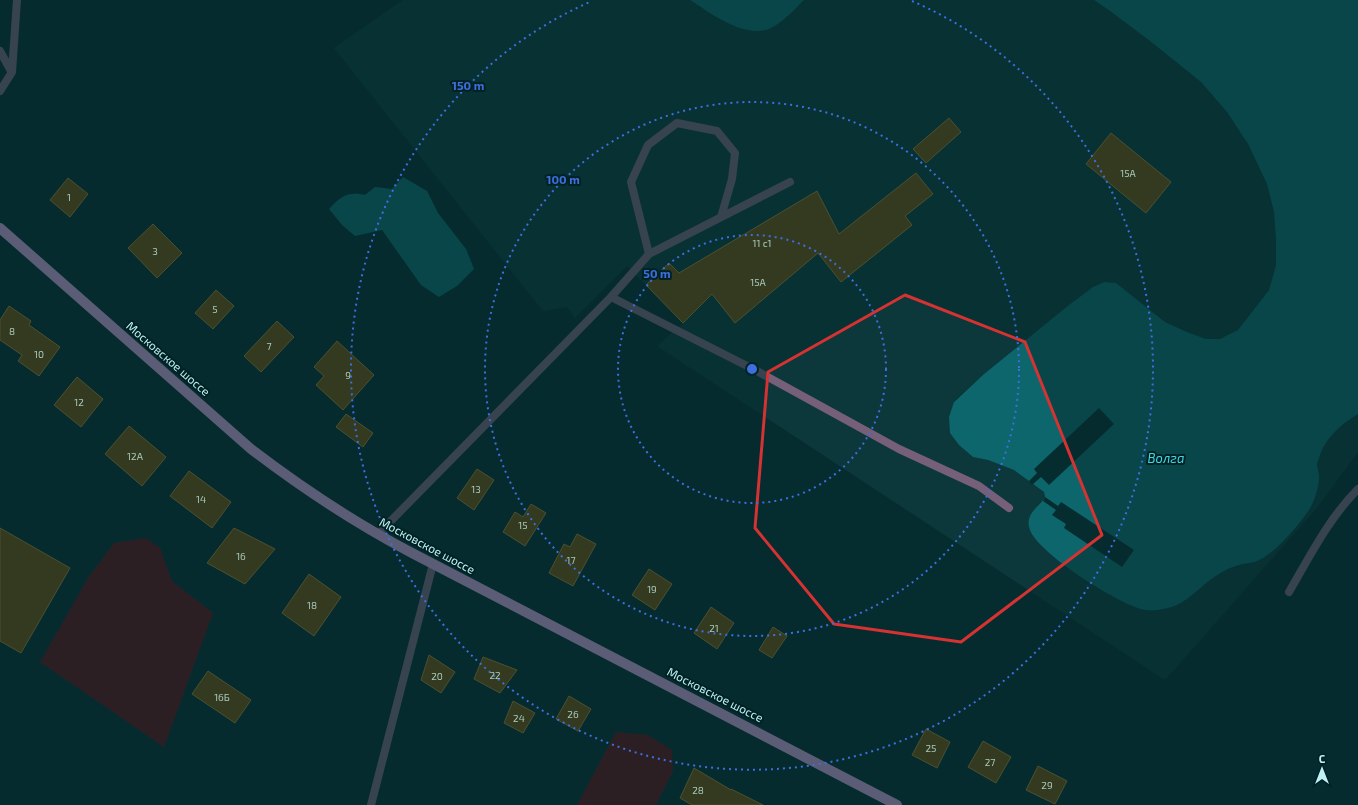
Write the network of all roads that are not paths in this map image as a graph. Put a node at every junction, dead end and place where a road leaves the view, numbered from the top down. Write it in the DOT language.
graph roads {
  1 [pos="17,0"];
  2 [pos="0,50"];
  3 [pos="12,72"];
  4 [pos="0,91"];
  5 [pos="790,182"];
  6 [pos="721,217"];
  7 [pos="0,228"];
  8 [pos="649,254"];
  9 [pos="611,297"];
  10 [pos="1358,489"];
  11 [pos="1009,508"];
  12 [pos="378,534"];
  13 [pos="433,564"];
  14 [pos="1289,592"];
  15 [pos="371,805"];
  16 [pos="897,805"];
  1 -- 3 [label="lane"];
  2 -- 3 [label="lane"];
  3 -- 4 [label="lane"];
  5 -- 6 [label="lane"];
  6 -- 8 [label="lane"];
  6 -- 8 [label="lane"];
  7 -- 12 [label="main road, Московское шоссе"];
  8 -- 9 [label="lane"];
  9 -- 11 [label="lane"];
  9 -- 12 [label="lane"];
  10 -- 14 [label="lane"];
  12 -- 13 [label="main road, Московское шоссе"];
  13 -- 15 [label="lane"];
  13 -- 16 [label="main road, Московское шоссе"];
}
